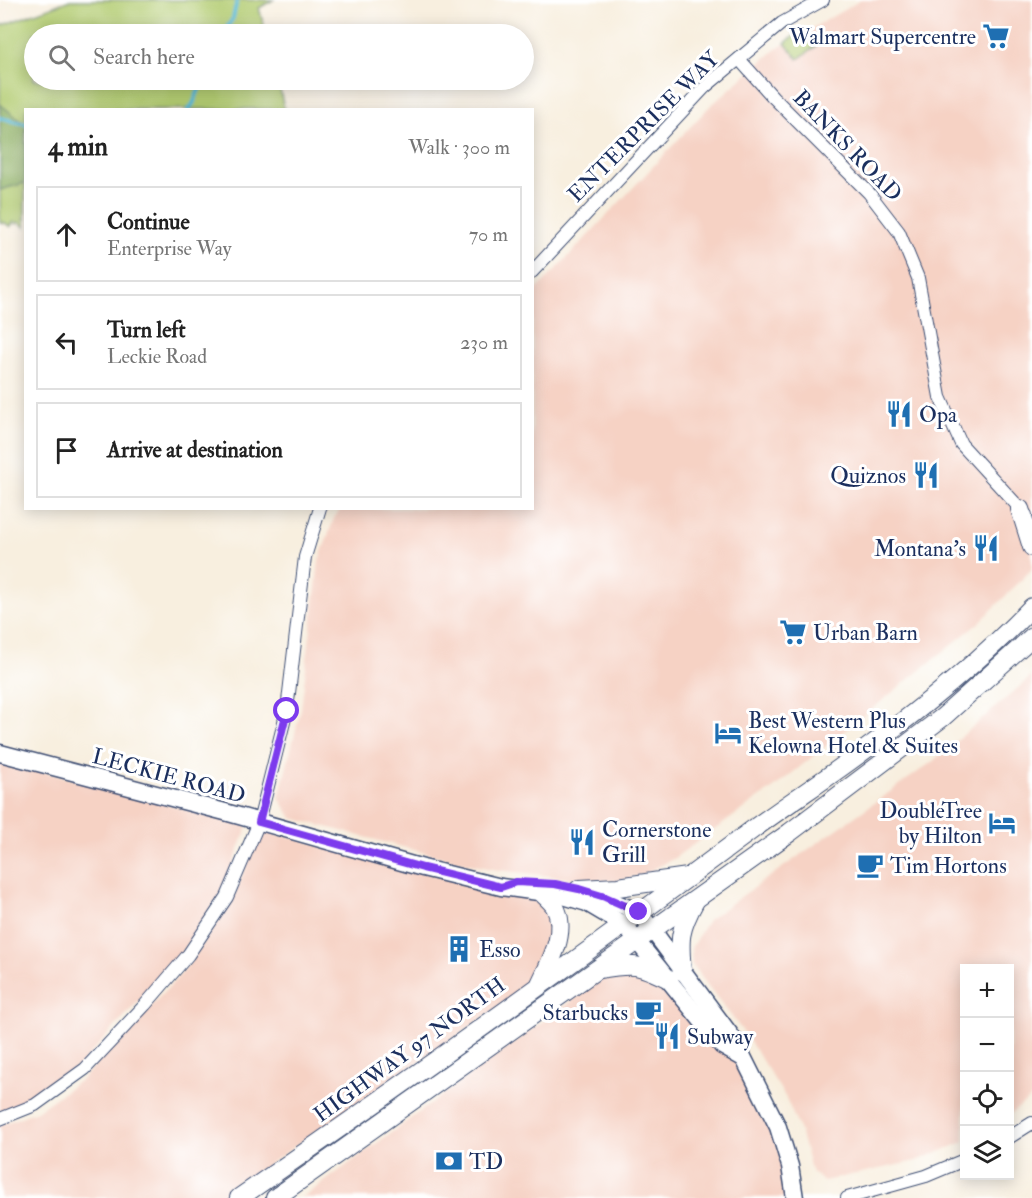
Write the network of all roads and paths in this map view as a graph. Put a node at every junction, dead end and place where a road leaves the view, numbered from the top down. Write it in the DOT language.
graph roads {
  1 [pos="823,0"];
  2 [pos="739,59"];
  3 [pos="534,270"];
  4 [pos="319,510"];
  5 [pos="1028,514"];
  6 [pos="1032,547"];
  7 [pos="1032,602"];
  8 [pos="1032,607"];
  9 [pos="1032,637"];
  10 [pos="0,753"];
  11 [pos="259,822"];
  12 [pos="690,876"];
  13 [pos="501,887"];
  14 [pos="579,889"];
  15 [pos="542,893"];
  16 [pos="697,897"];
  17 [pos="639,912"];
  18 [pos="624,925"];
  19 [pos="652,929"];
  20 [pos="636,940"];
  21 [pos="596,969"];
  22 [pos="676,975"];
  23 [pos="539,986"];
  24 [pos="0,1119"];
  25 [pos="1032,1123"];
  26 [pos="1014,1134"];
  27 [pos="960,1162"];
  28 [pos="239,1198"];
  29 [pos="275,1198"];
  30 [pos="795,1198"];
  31 [pos="847,1198"];
  1 -- 2 [label="street, ENTERPRISE WAY"];
  2 -- 3 [label="street, ENTERPRISE WAY"];
  2 -- 5 [label="street, BANKS ROAD"];
  4 -- 11 [label="street"];
  5 -- 6 [label="highway"];
  7 -- 8 [label="highway"];
  8 -- 12 [label="highway, HIGHWAY 97 NORTH"];
  9 -- 16 [label="highway, HIGHWAY 97 NORTH"];
  10 -- 11 [label="main road, LECKIE ROAD"];
  11 -- 13 [label="main road, LECKIE ROAD"];
  11 -- 24 [label="street"];
  12 -- 14 [label="highway"];
  12 -- 17 [label="highway, HIGHWAY 97 NORTH"];
  13 -- 14 [label="main road, LECKIE ROAD"];
  13 -- 15 [label="main road, LECKIE ROAD"];
  14 -- 17 [label="main road, LECKIE ROAD"];
  15 -- 18 [label="main road, LECKIE ROAD"];
  15 -- 23 [label="highway"];
  16 -- 19 [label="highway, HIGHWAY 97 NORTH"];
  16 -- 22 [label="highway"];
  17 -- 18 [label="highway, HIGHWAY 97 NORTH"];
  17 -- 19 [label="main road, LECKIE ROAD"];
  18 -- 20 [label="main road, LECKIE ROAD"];
  18 -- 23 [label="highway, HIGHWAY 97 NORTH"];
  19 -- 20 [label="highway, HIGHWAY 97 NORTH"];
  19 -- 22 [label="main road, LECKIE ROAD"];
  20 -- 21 [label="highway, HIGHWAY 97 NORTH"];
  20 -- 22 [label="main road, LECKIE ROAD"];
  21 -- 22 [label="highway"];
  21 -- 29 [label="highway, HIGHWAY 97 NORTH"];
  22 -- 30 [label="main road, LECKIE ROAD"];
  23 -- 28 [label="highway, HIGHWAY 97 NORTH"];
  25 -- 26 [label="street"];
  27 -- 31 [label="street"];
}
